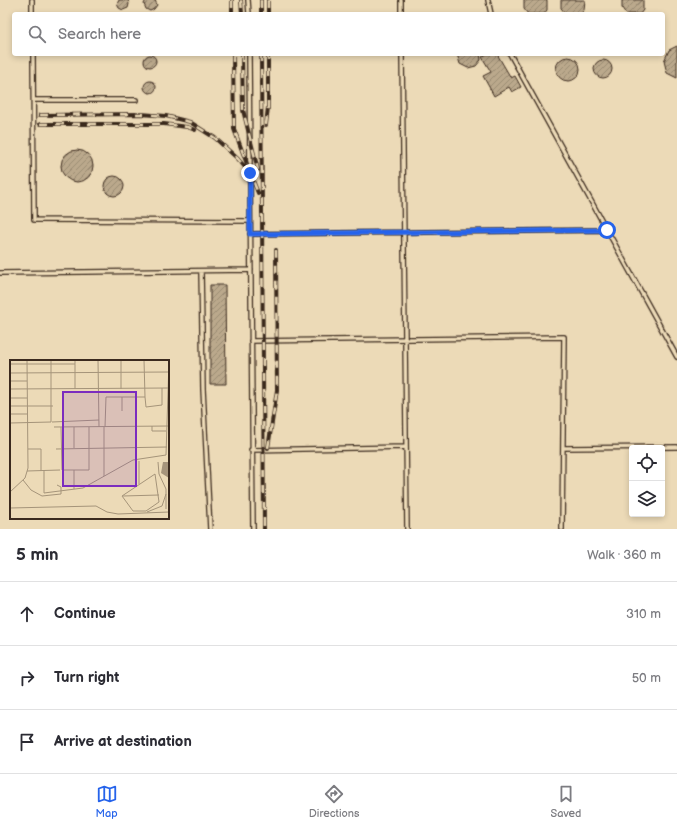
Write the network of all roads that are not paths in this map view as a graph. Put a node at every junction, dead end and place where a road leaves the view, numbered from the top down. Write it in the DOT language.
graph roads {
  1 [pos="32,0"];
  2 [pos="248,0"];
  3 [pos="401,0"];
  4 [pos="488,0"];
  5 [pos="32,12"];
  6 [pos="249,12"];
  7 [pos="402,12"];
  8 [pos="491,12"];
  9 [pos="33,56"];
  10 [pos="249,56"];
  11 [pos="402,56"];
  12 [pos="511,56"];
  13 [pos="34,100"];
  14 [pos="136,100"];
  15 [pos="250,221"];
  16 [pos="607,230"];
  17 [pos="404,231"];
  18 [pos="250,234"];
  19 [pos="251,270"];
  20 [pos="201,271"];
  21 [pos="0,273"];
  22 [pos="405,339"];
  23 [pos="251,341"];
  24 [pos="677,357"];
  25 [pos="406,447"];
  26 [pos="677,447"];
  27 [pos="563,448"];
  28 [pos="251,450"];
  29 [pos="210,529"];
  30 [pos="252,529"];
  31 [pos="407,529"];
  32 [pos="562,529"];
  1 -- 5 [label="lane"];
  2 -- 6 [label="lane"];
  3 -- 7 [label="lane"];
  4 -- 8 [label="lane"];
  9 -- 13 [label="lane"];
  10 -- 15 [label="lane"];
  11 -- 17 [label="lane"];
  12 -- 16 [label="lane"];
  13 -- 14 [label="lane"];
  13 -- 15 [label="lane"];
  15 -- 18 [label="lane"];
  16 -- 17 [label="lane"];
  16 -- 24 [label="lane"];
  17 -- 18 [label="lane"];
  17 -- 22 [label="lane"];
  18 -- 19 [label="lane"];
  19 -- 20 [label="lane"];
  19 -- 23 [label="lane"];
  20 -- 21 [label="lane"];
  20 -- 29 [label="lane"];
  22 -- 23 [label="lane"];
  22 -- 25 [label="lane"];
  22 -- 27 [label="lane"];
  23 -- 28 [label="lane"];
  25 -- 28 [label="lane"];
  25 -- 31 [label="lane"];
  26 -- 27 [label="lane"];
  27 -- 32 [label="lane"];
  28 -- 30 [label="lane"];
}
